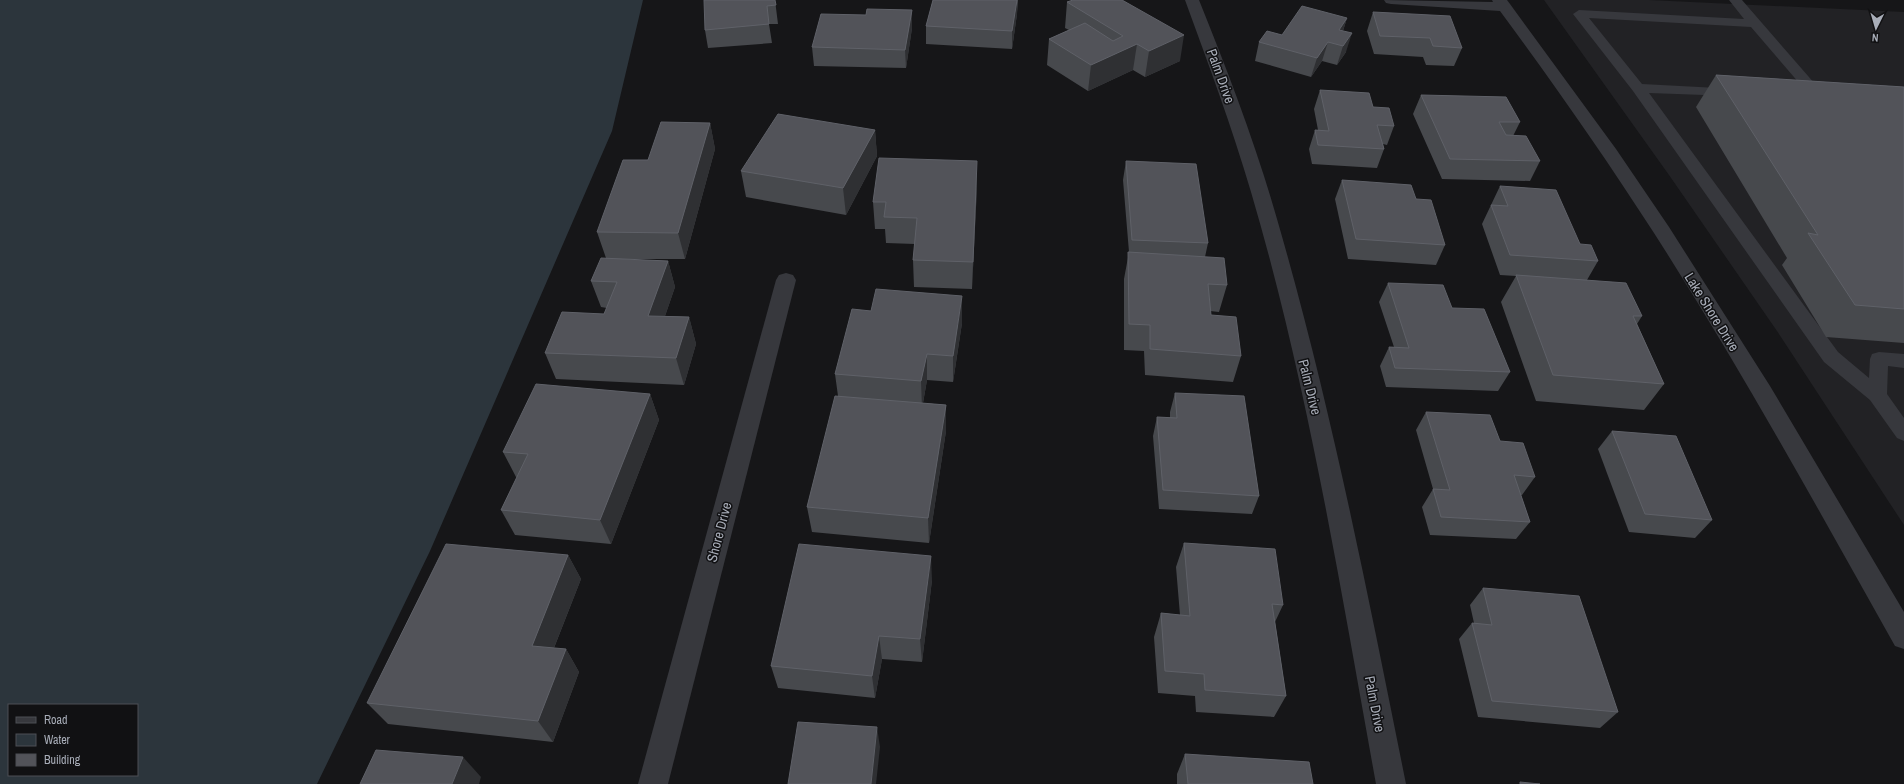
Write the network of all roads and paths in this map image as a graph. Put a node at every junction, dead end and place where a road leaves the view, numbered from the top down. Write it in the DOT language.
graph roads {
  1 [pos="1192,0"];
  2 [pos="1391,0"];
  3 [pos="1735,0"];
  4 [pos="1502,3"];
  5 [pos="1753,23"];
  6 [pos="1638,88"];
  7 [pos="1747,93"];
  8 [pos="1801,95"];
  9 [pos="1817,95"];
  10 [pos="1833,96"];
  11 [pos="786,280"];
  12 [pos="1904,361"];
  13 [pos="1877,395"];
  14 [pos="1904,433"];
  15 [pos="1904,637"];
  16 [pos="653,784"];
  17 [pos="1391,784"];
  1 -- 17 [label="street, Palm Drive"];
  2 -- 4 [label="street"];
  3 -- 5 [label="lane"];
  4 -- 15 [label="street, Lake Shore Drive"];
  5 -- 6 [label="lane"];
  5 -- 9 [label="lane"];
  6 -- 7 [label="lane"];
  6 -- 13 [label="lane"];
  8 -- 9 [label="lane"];
  9 -- 10 [label="lane"];
  11 -- 16 [label="street, Shore Drive"];
  12 -- 13 [label="lane"];
  13 -- 14 [label="lane"];
}
